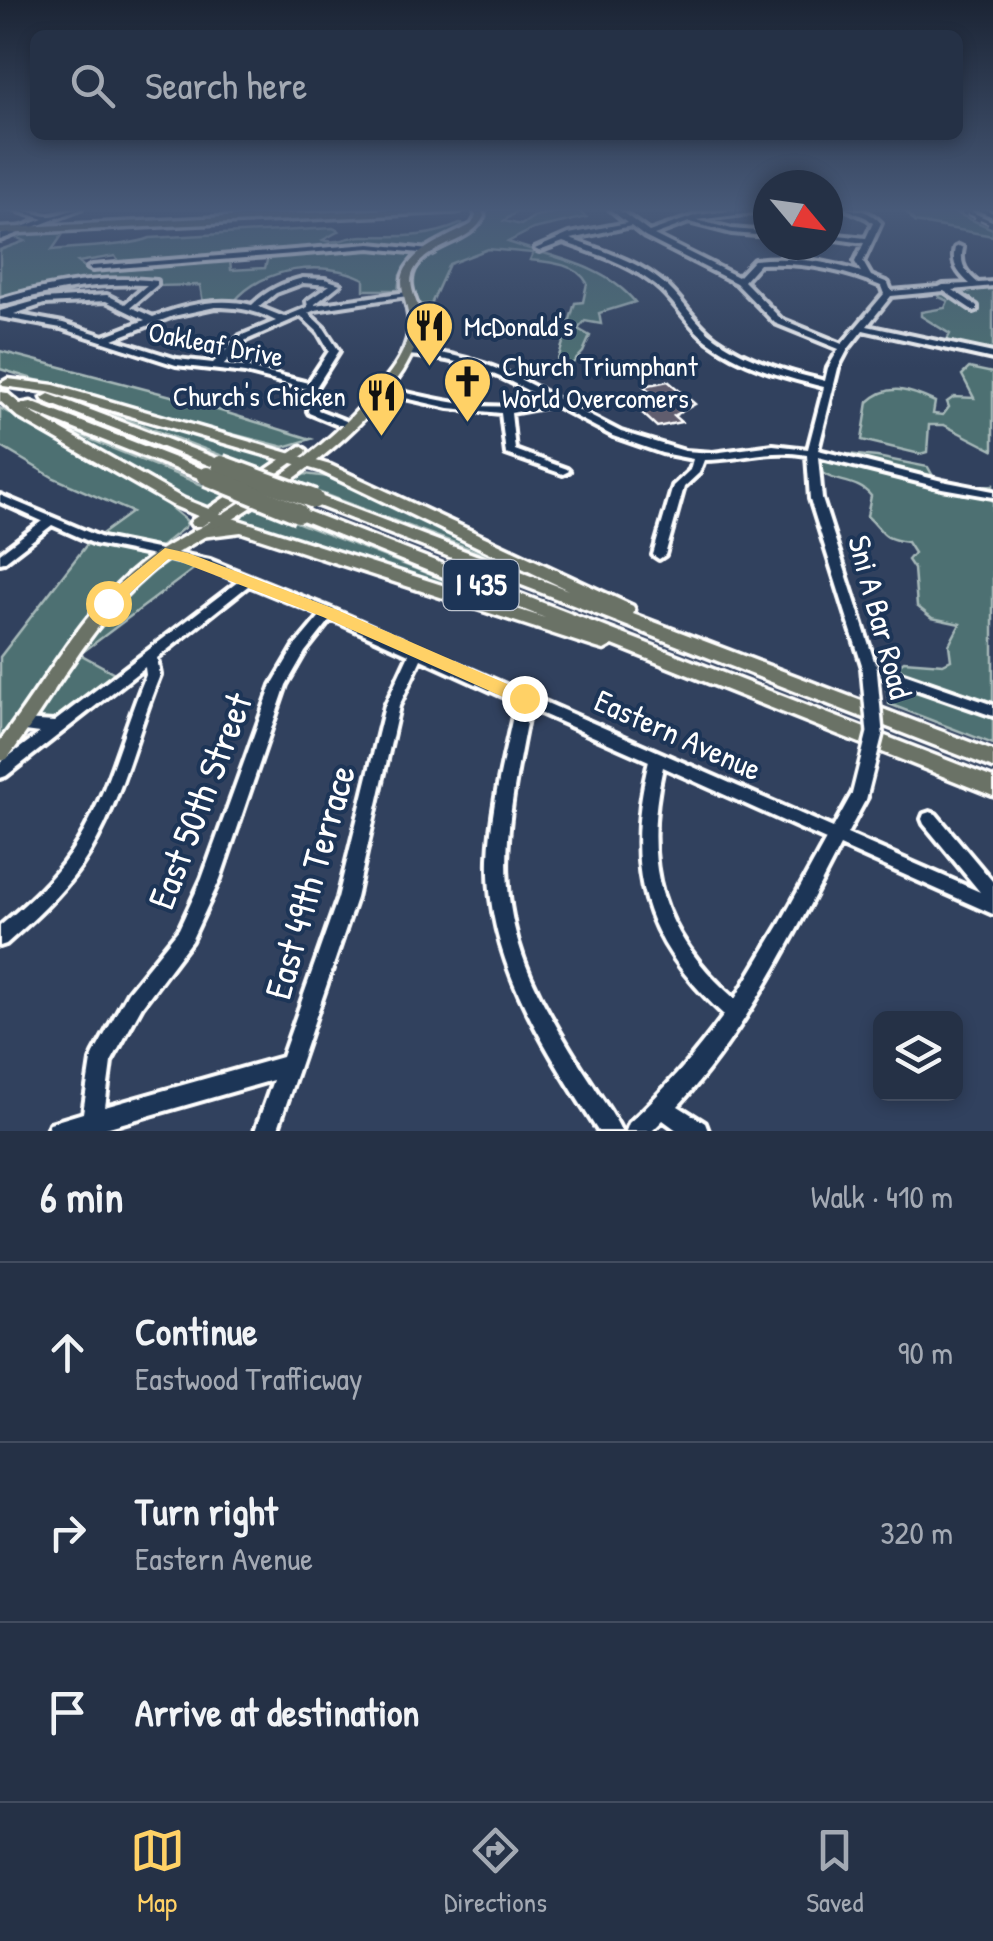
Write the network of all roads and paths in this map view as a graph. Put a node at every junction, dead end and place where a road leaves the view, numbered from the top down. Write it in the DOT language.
graph roads {
  1 [pos="171,262"];
  2 [pos="418,262"];
  3 [pos="614,262"];
  4 [pos="701,262"];
  5 [pos="858,262"];
  6 [pos="957,262"];
  7 [pos="833,267"];
  8 [pos="92,268"];
  9 [pos="869,277"];
  10 [pos="739,281"];
  11 [pos="993,284"];
  12 [pos="976,286"];
  13 [pos="943,287"];
  14 [pos="887,290"];
  15 [pos="407,294"];
  16 [pos="0,302"];
  17 [pos="256,305"];
  18 [pos="126,307"];
  19 [pos="974,308"];
  20 [pos="307,310"];
  21 [pos="1,314"];
  22 [pos="150,318"];
  23 [pos="282,320"];
  24 [pos="860,326"];
  25 [pos="103,340"];
  26 [pos="844,348"];
  27 [pos="408,352"];
  28 [pos="993,356"];
  29 [pos="215,367"];
  30 [pos="829,385"];
  31 [pos="310,387"];
  32 [pos="3,388"];
  33 [pos="382,390"];
  34 [pos="560,401"];
  35 [pos="368,405"];
  36 [pos="506,413"];
  37 [pos="342,423"];
  38 [pos="812,454"];
  39 [pos="699,457"];
  40 [pos="298,458"];
  41 [pos="323,458"];
  42 [pos="563,470"];
  43 [pos="214,471"];
  44 [pos="993,494"];
  45 [pos="0,498"];
  46 [pos="50,521"];
  47 [pos="206,523"];
  48 [pos="165,553"];
  49 [pos="658,555"];
  50 [pos="0,559"];
  51 [pos="248,580"];
  52 [pos="329,613"];
  53 [pos="666,646"];
  54 [pos="416,652"];
  55 [pos="150,657"];
  56 [pos="869,667"];
  57 [pos="524,698"];
  58 [pos="993,711"];
  59 [pos="23,726"];
  60 [pos="56,728"];
  61 [pos="0,754"];
  62 [pos="658,757"];
  63 [pos="993,760"];
  64 [pos="0,772"];
  65 [pos="993,788"];
  66 [pos="930,819"];
  67 [pos="835,839"];
  68 [pos="993,896"];
  69 [pos="993,906"];
  70 [pos="0,938"];
  71 [pos="737,1014"];
  72 [pos="286,1066"];
  73 [pos="663,1108"];
  74 [pos="92,1121"];
  75 [pos="58,1131"];
  76 [pos="266,1131"];
  77 [pos="610,1131"];
  78 [pos="637,1131"];
  79 [pos="697,1131"];
  1 -- 8 [label="street"];
  2 -- 15 [label="main road"];
  3 -- 30 [label="street"];
  4 -- 10 [label="street"];
  5 -- 7 [label="street"];
  5 -- 9 [label="street"];
  6 -- 12 [label="street"];
  7 -- 9 [label="street"];
  7 -- 10 [label="street"];
  9 -- 14 [label="street"];
  10 -- 26 [label="street"];
  11 -- 12 [label="street"];
  12 -- 13 [label="street"];
  13 -- 14 [label="street"];
  13 -- 19 [label="street"];
  14 -- 24 [label="street, Sni A Bar Road"];
  15 -- 20 [label="street"];
  15 -- 27 [label="main road"];
  16 -- 18 [label="street, Oakleaf Drive"];
  17 -- 20 [label="street"];
  17 -- 22 [label="street"];
  17 -- 23 [label="street"];
  18 -- 21 [label="street"];
  18 -- 22 [label="street"];
  20 -- 23 [label="street"];
  20 -- 31 [label="street"];
  21 -- 25 [label="street, Oakleaf Drive"];
  22 -- 25 [label="street"];
  23 -- 29 [label="street"];
  24 -- 26 [label="street, Sni A Bar Road"];
  24 -- 28 [label="street"];
  25 -- 29 [label="street, Oakleaf Drive"];
  26 -- 30 [label="street, Sni A Bar Road"];
  27 -- 33 [label="main road"];
  27 -- 34 [label="street"];
  29 -- 31 [label="street, Oakleaf Drive"];
  30 -- 38 [label="street, Sni A Bar Road"];
  31 -- 37 [label="street, Oakleaf Drive"];
  32 -- 40 [label="highway"];
  32 -- 43 [label="highway, I 435"];
  32 -- 47 [label="highway"];
  33 -- 35 [label="main road"];
  33 -- 36 [label="street"];
  34 -- 36 [label="street"];
  34 -- 39 [label="street"];
  35 -- 37 [label="main road"];
  35 -- 41 [label="main road"];
  36 -- 42 [label="street"];
  37 -- 40 [label="main road"];
  38 -- 39 [label="street"];
  38 -- 44 [label="street"];
  38 -- 56 [label="street, Sni A Bar Road"];
  39 -- 49 [label="street"];
  40 -- 41 [label="highway"];
  40 -- 47 [label="main road"];
  41 -- 53 [label="highway"];
  43 -- 53 [label="highway, I 435, bridge"];
  43 -- 53 [label="highway, I 435, bridge"];
  45 -- 46 [label="street, Eastern Avenue"];
  46 -- 48 [label="street, Eastern Avenue"];
  46 -- 50 [label="street"];
  47 -- 48 [label="main road"];
  47 -- 53 [label="highway"];
  48 -- 51 [label="street, Eastern Avenue"];
  48 -- 59 [label="main road"];
  51 -- 52 [label="street, Eastern Avenue"];
  51 -- 55 [label="street"];
  52 -- 54 [label="street, Eastern Avenue"];
  52 -- 74 [label="street, East 50th Street"];
  53 -- 63 [label="highway, I 435"];
  53 -- 65 [label="highway, I 435"];
  54 -- 57 [label="street, Eastern Avenue"];
  54 -- 72 [label="street, East 49th Terrace"];
  55 -- 60 [label="street"];
  55 -- 70 [label="street"];
  56 -- 58 [label="street"];
  56 -- 67 [label="street, Sni A Bar Road, bridge"];
  57 -- 62 [label="street, Eastern Avenue"];
  57 -- 77 [label="street"];
  59 -- 60 [label="street"];
  59 -- 61 [label="main road"];
  60 -- 64 [label="street"];
  62 -- 67 [label="street, Eastern Avenue"];
  62 -- 71 [label="street"];
  66 -- 68 [label="street"];
  67 -- 69 [label="street, Eastern Avenue"];
  67 -- 71 [label="street, Sni A Bar Road"];
  71 -- 73 [label="street, Sni A Bar Road"];
  72 -- 74 [label="street"];
  72 -- 76 [label="street, East 49th Terrace"];
  73 -- 78 [label="street, Sni A Bar Road"];
  73 -- 79 [label="street"];
  74 -- 75 [label="street"];
}
